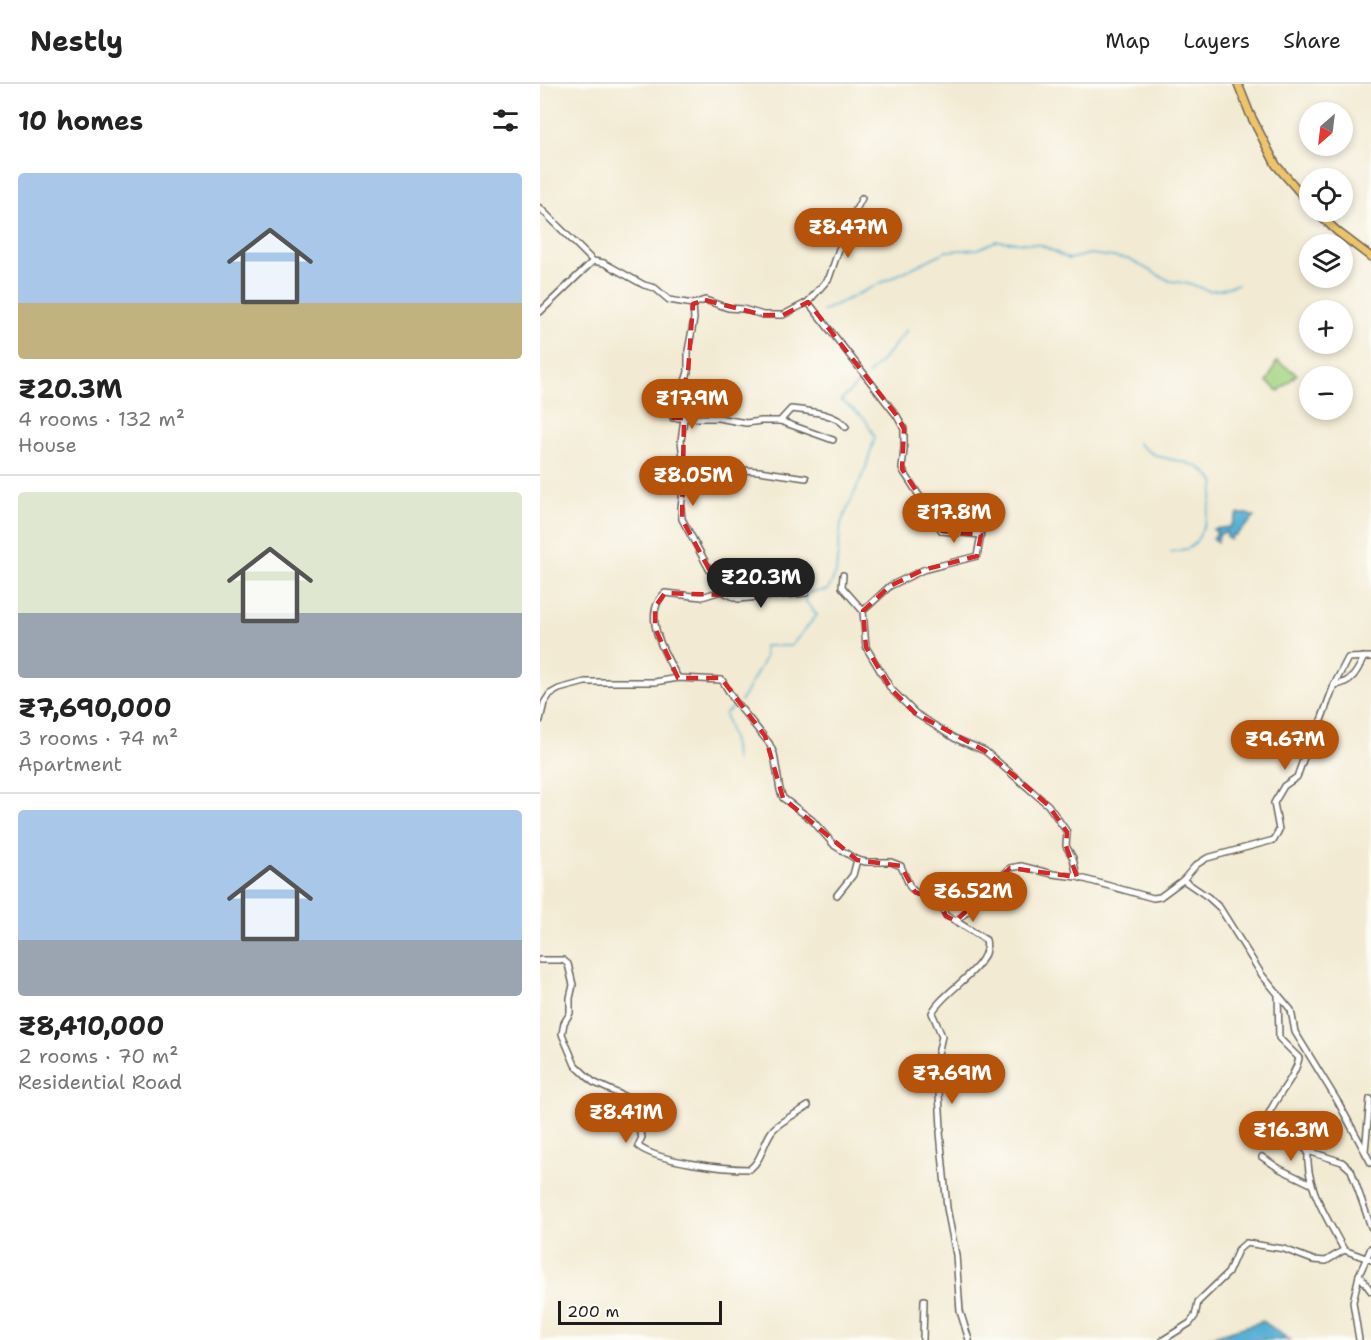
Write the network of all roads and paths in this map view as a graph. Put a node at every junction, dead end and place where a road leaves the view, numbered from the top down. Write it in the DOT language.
graph roads {
  1 [pos="1238,84"];
  2 [pos="1299,191"];
  3 [pos="862,198"];
  4 [pos="540,208"];
  5 [pos="1327,222"];
  6 [pos="1371,257"];
  7 [pos="593,261"];
  8 [pos="808,302"];
  9 [pos="693,304"];
  10 [pos="540,312"];
  11 [pos="684,418"];
  12 [pos="780,421"];
  13 [pos="846,427"];
  14 [pos="833,440"];
  15 [pos="684,467"];
  16 [pos="806,478"];
  17 [pos="843,574"];
  18 [pos="721,591"];
  19 [pos="806,593"];
  20 [pos="863,611"];
  21 [pos="1364,657"];
  22 [pos="1371,657"];
  23 [pos="678,678"];
  24 [pos="1334,685"];
  25 [pos="540,720"];
  26 [pos="857,860"];
  27 [pos="1077,876"];
  28 [pos="1184,880"];
  29 [pos="837,895"];
  30 [pos="956,921"];
  31 [pos="540,960"];
  32 [pos="1278,994"];
  33 [pos="1370,1099"];
  34 [pos="808,1106"];
  35 [pos="1308,1151"];
  36 [pos="1365,1152"];
  37 [pos="1262,1157"];
  38 [pos="1371,1163"];
  39 [pos="1311,1184"];
  40 [pos="1371,1227"];
  41 [pos="1371,1248"];
  42 [pos="1344,1250"];
  43 [pos="1369,1260"];
  44 [pos="1359,1275"];
  45 [pos="1371,1291"];
  46 [pos="924,1300"];
  47 [pos="923,1340"];
  48 [pos="969,1340"];
  49 [pos="1163,1340"];
  50 [pos="1359,1340"];
  1 -- 2 [label="main road"];
  3 -- 8 [label="street"];
  4 -- 7 [label="street"];
  5 -- 6 [label="main road"];
  7 -- 9 [label="street"];
  7 -- 10 [label="street"];
  8 -- 9 [label="street"];
  8 -- 20 [label="street"];
  9 -- 11 [label="street"];
  11 -- 12 [label="street"];
  11 -- 15 [label="street"];
  12 -- 13 [label="street"];
  12 -- 14 [label="street"];
  15 -- 16 [label="street"];
  15 -- 18 [label="street"];
  17 -- 20 [label="street"];
  18 -- 19 [label="street"];
  18 -- 23 [label="street"];
  20 -- 27 [label="street"];
  21 -- 22 [label="street"];
  21 -- 24 [label="street"];
  21 -- 24 [label="street"];
  23 -- 25 [label="street"];
  23 -- 26 [label="street"];
  24 -- 28 [label="street"];
  26 -- 29 [label="street"];
  26 -- 30 [label="street"];
  27 -- 28 [label="street"];
  27 -- 30 [label="street"];
  28 -- 32 [label="street"];
  30 -- 48 [label="street"];
  31 -- 34 [label="street"];
  32 -- 35 [label="street"];
  32 -- 36 [label="street"];
  33 -- 36 [label="street"];
  35 -- 39 [label="street"];
  35 -- 40 [label="street"];
  36 -- 38 [label="street"];
  37 -- 39 [label="street"];
  39 -- 42 [label="street"];
  41 -- 43 [label="street"];
  42 -- 43 [label="street"];
  42 -- 49 [label="street"];
  43 -- 44 [label="street"];
  44 -- 45 [label="street"];
  44 -- 50 [label="street"];
  46 -- 47 [label="street"];
}
